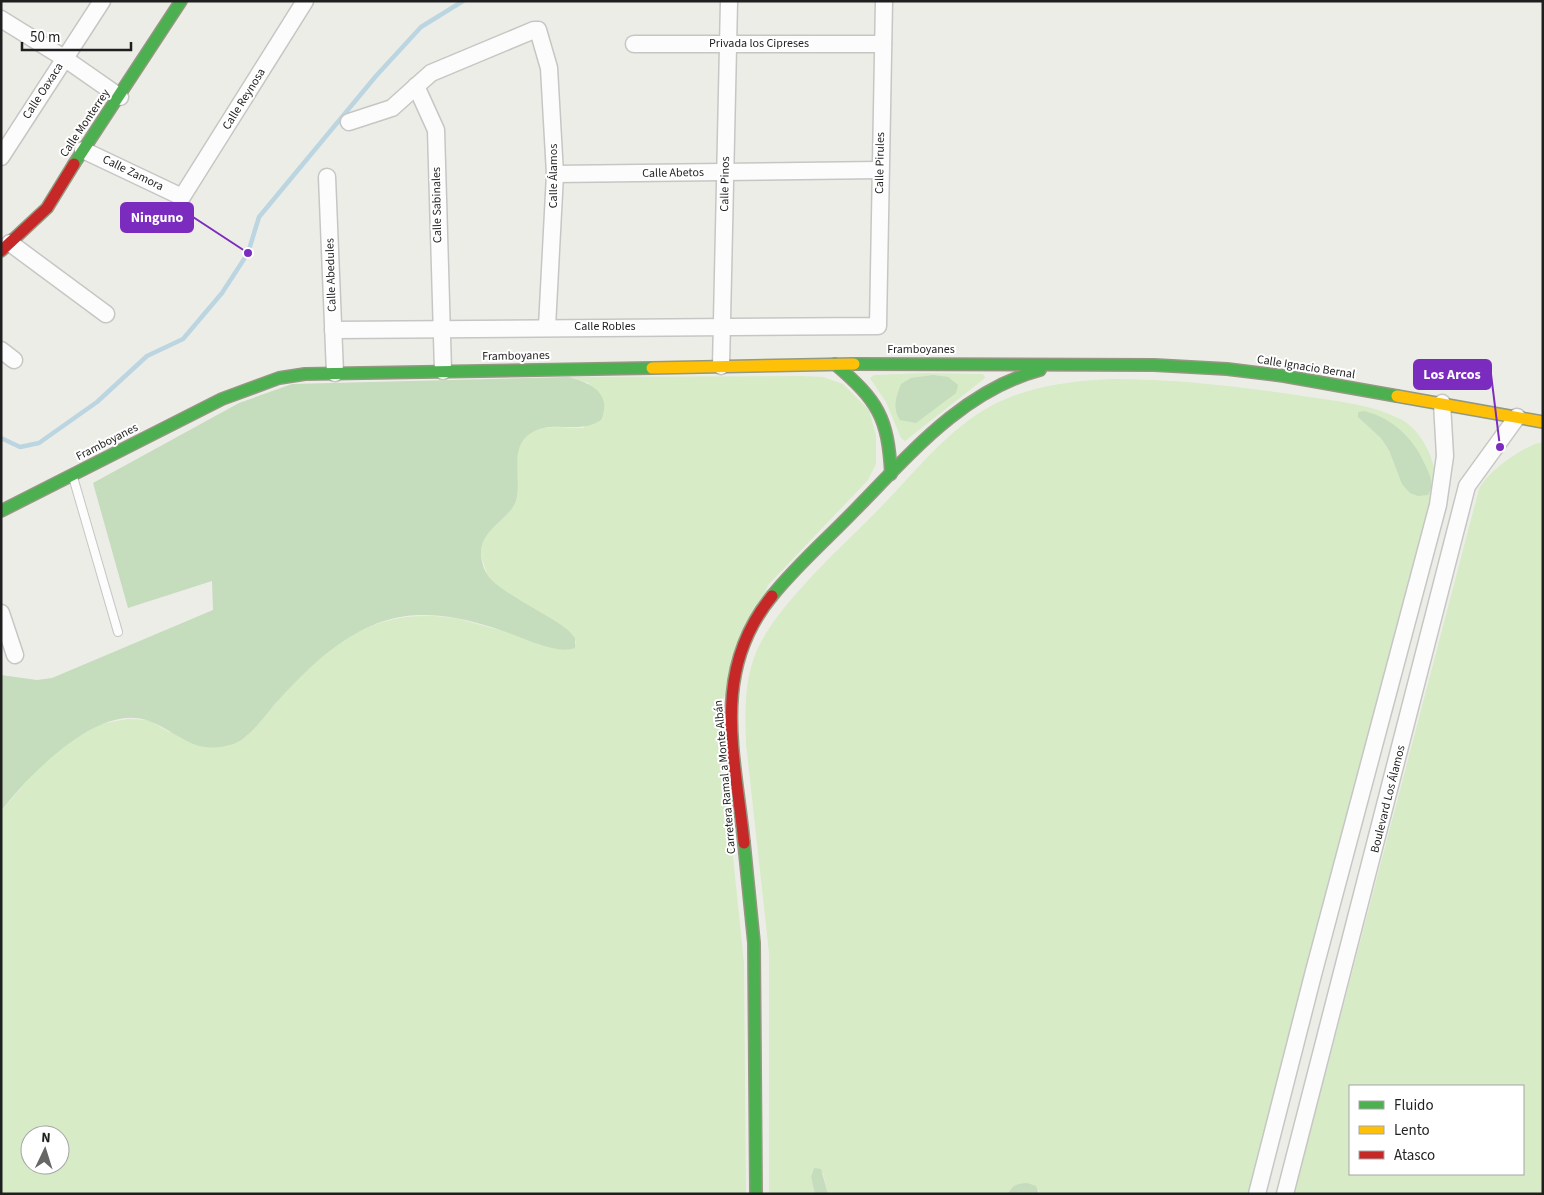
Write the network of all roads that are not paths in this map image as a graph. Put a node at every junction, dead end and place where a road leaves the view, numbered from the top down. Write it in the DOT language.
graph roads {
  1 [pos="102,1"];
  2 [pos="181,1"];
  3 [pos="305,1"];
  4 [pos="729,1"];
  5 [pos="884,1"];
  6 [pos="1,19"];
  7 [pos="728,42"];
  8 [pos="634,44"];
  9 [pos="883,44"];
  10 [pos="64,58"];
  11 [pos="416,86"];
  12 [pos="120,97"];
  13 [pos="349,122"];
  14 [pos="83,150"];
  15 [pos="1,157"];
  16 [pos="880,170"];
  17 [pos="725,172"];
  18 [pos="555,174"];
  19 [pos="327,177"];
  20 [pos="182,197"];
  21 [pos="6,247"];
  22 [pos="106,314"];
  23 [pos="723,325"];
  24 [pos="878,326"];
  25 [pos="547,327"];
  26 [pos="440,329"];
  27 [pos="333,330"];
  28 [pos="1,350"];
  29 [pos="14,360"];
  30 [pos="835,364"];
  31 [pos="1062,364"];
  32 [pos="721,366"];
  33 [pos="443,371"];
  34 [pos="335,373"];
  35 [pos="1442,403"];
  36 [pos="1517,417"];
  37 [pos="1543,422"];
  38 [pos="891,474"];
  39 [pos="73,475"];
  40 [pos="1,511"];
  41 [pos="1,612"];
  42 [pos="118,632"];
  43 [pos="15,655"];
  44 [pos="1314,971"];
  45 [pos="1342,976"];
  46 [pos="756,1194"];
  47 [pos="1257,1194"];
  48 [pos="1285,1194"];
  1 -- 10 [label="street, Calle Oaxaca"];
  2 -- 12 [label="main road, Calle Monterrey"];
  3 -- 20 [label="street, Calle Reynosa"];
  4 -- 7 [label="street, Calle Pinos"];
  5 -- 9 [label="street, Calle Pirules"];
  6 -- 10 [label="street"];
  7 -- 8 [label="street, Privada los Cipreses"];
  7 -- 9 [label="street, Privada los Cipreses"];
  7 -- 17 [label="street, Calle Pinos"];
  9 -- 16 [label="street, Calle Pirules"];
  10 -- 12 [label="street"];
  10 -- 15 [label="street, Calle Oaxaca"];
  11 -- 13 [label="street"];
  11 -- 18 [label="street, Calle Álamos"];
  11 -- 26 [label="street, Calle Sabinales"];
  12 -- 14 [label="main road, Calle Monterrey"];
  14 -- 20 [label="street, Calle Zamora"];
  14 -- 21 [label="main road, Calle Monterrey"];
  16 -- 17 [label="street, Calle Abetos"];
  16 -- 24 [label="street, Calle Pirules"];
  17 -- 18 [label="street, Calle Abetos"];
  17 -- 23 [label="street, Calle Pinos"];
  18 -- 25 [label="street, Calle Álamos"];
  19 -- 27 [label="street, Calle Abedules"];
  21 -- 22 [label="street"];
  23 -- 24 [label="street, Calle Robles"];
  23 -- 25 [label="street, Calle Robles"];
  23 -- 32 [label="street, Calle Pinos"];
  25 -- 26 [label="street, Calle Robles"];
  26 -- 27 [label="street, Calle Robles"];
  26 -- 33 [label="street, Calle Sabinales"];
  27 -- 34 [label="street, Calle Abedules"];
  28 -- 29 [label="street"];
  30 -- 31 [label="main road, Framboyanes"];
  30 -- 32 [label="main road, Framboyanes"];
  30 -- 38 [label="main road"];
  31 -- 35 [label="main road, Calle Ignacio Bernal"];
  31 -- 38 [label="main road, Carretera Ramal a Monte Albán"];
  32 -- 33 [label="main road, Framboyanes"];
  33 -- 34 [label="main road, Framboyanes"];
  34 -- 39 [label="main road, Framboyanes"];
  35 -- 36 [label="main road, Calle Ignacio Bernal"];
  35 -- 44 [label="street"];
  36 -- 37 [label="main road, Calle Ignacio Bernal"];
  36 -- 45 [label="street, Boulevard Los Álamos"];
  38 -- 46 [label="main road, Carretera Ramal a Monte Albán"];
  39 -- 40 [label="main road, Framboyanes"];
  39 -- 42 [label="lane"];
  41 -- 43 [label="street"];
  44 -- 45 [label="street"];
  44 -- 47 [label="street"];
  45 -- 48 [label="street, Boulevard Los Álamos"];
}
